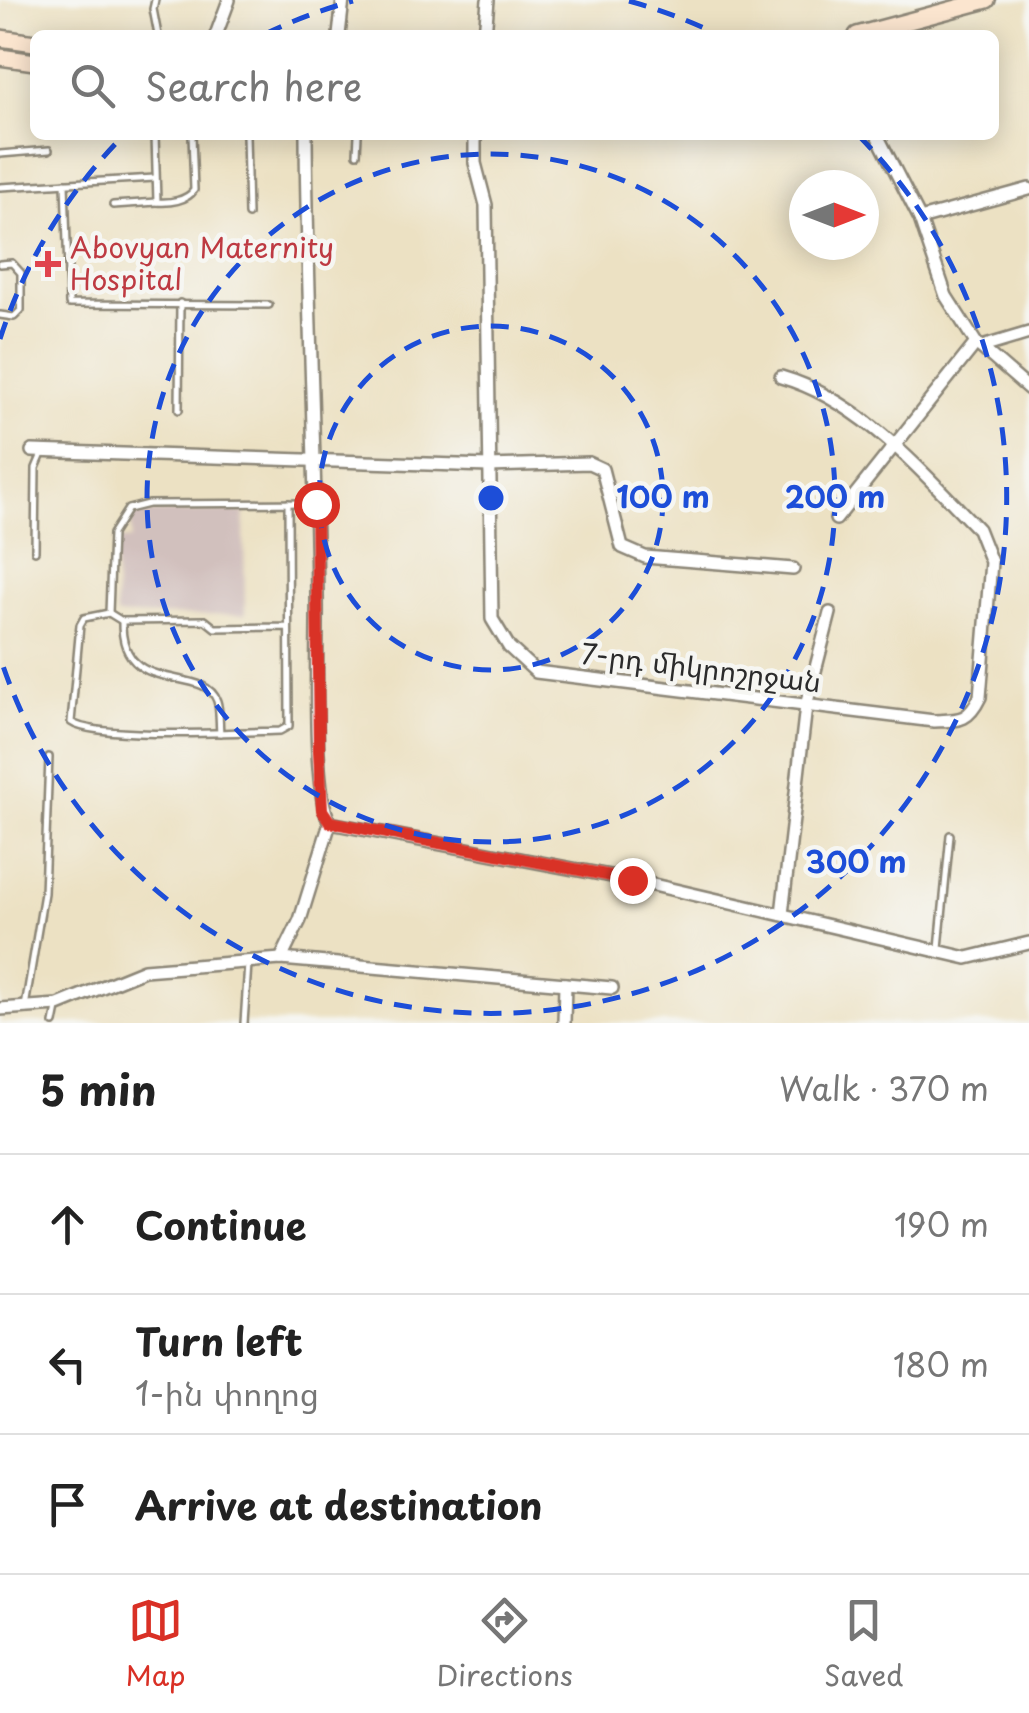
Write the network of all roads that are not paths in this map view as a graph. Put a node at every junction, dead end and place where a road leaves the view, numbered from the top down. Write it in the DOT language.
graph roads {
  1 [pos="155,0"];
  2 [pos="229,0"];
  3 [pos="343,0"];
  4 [pos="488,0"];
  5 [pos="987,0"];
  6 [pos="157,30"];
  7 [pos="218,30"];
  8 [pos="340,30"];
  9 [pos="485,30"];
  10 [pos="876,30"];
  11 [pos="0,38"];
  12 [pos="30,42"];
  13 [pos="0,57"];
  14 [pos="30,61"];
  15 [pos="155,140"];
  16 [pos="192,140"];
  17 [pos="246,140"];
  18 [pos="306,140"];
  19 [pos="358,140"];
  20 [pos="476,140"];
  21 [pos="880,140"];
  22 [pos="49,150"];
  23 [pos="0,154"];
  24 [pos="357,154"];
  25 [pos="155,178"];
  26 [pos="65,183"];
  27 [pos="0,187"];
  28 [pos="1029,189"];
  29 [pos="157,202"];
  30 [pos="113,205"];
  31 [pos="248,214"];
  32 [pos="920,219"];
  33 [pos="0,264"];
  34 [pos="180,303"];
  35 [pos="268,305"];
  36 [pos="0,315"];
  37 [pos="1029,333"];
  38 [pos="979,345"];
  39 [pos="782,378"];
  40 [pos="1029,389"];
  41 [pos="179,410"];
  42 [pos="894,444"];
  43 [pos="38,451"];
  44 [pos="316,458"];
  45 [pos="489,466"];
  46 [pos="288,504"];
  47 [pos="316,504"];
  48 [pos="836,519"];
  49 [pos="35,551"];
  50 [pos="794,569"];
  51 [pos="109,612"];
  52 [pos="830,613"];
  53 [pos="122,621"];
  54 [pos="288,627"];
  55 [pos="806,706"];
  56 [pos="220,733"];
  57 [pos="49,756"];
  58 [pos="330,822"];
  59 [pos="950,835"];
  60 [pos="782,914"];
  61 [pos="1029,944"];
  62 [pos="939,951"];
  63 [pos="281,959"];
  64 [pos="248,961"];
  65 [pos="566,984"];
  66 [pos="612,988"];
  67 [pos="58,1006"];
  68 [pos="0,1010"];
  69 [pos="24,1010"];
  70 [pos="54,1023"];
  71 [pos="244,1023"];
  72 [pos="564,1023"];
  1 -- 6 [label="lane"];
  2 -- 7 [label="street"];
  3 -- 8 [label="street"];
  4 -- 9 [label="street"];
  5 -- 10 [label="main road"];
  11 -- 12 [label="main road"];
  13 -- 14 [label="main road"];
  15 -- 25 [label="lane"];
  16 -- 29 [label="lane"];
  17 -- 31 [label="lane"];
  18 -- 44 [label="street"];
  19 -- 24 [label="lane"];
  20 -- 45 [label="street, 7-րդ միկրոշրջան"];
  21 -- 32 [label="street"];
  22 -- 23 [label="lane"];
  25 -- 26 [label="lane"];
  25 -- 29 [label="lane"];
  26 -- 27 [label="lane"];
  26 -- 34 [label="lane"];
  28 -- 32 [label="street"];
  29 -- 30 [label="lane"];
  32 -- 38 [label="street"];
  33 -- 36 [label="lane"];
  34 -- 35 [label="lane"];
  34 -- 41 [label="lane"];
  37 -- 38 [label="street"];
  38 -- 40 [label="street"];
  38 -- 42 [label="street"];
  39 -- 42 [label="street, 7-րդ միկրոշրջան"];
  42 -- 48 [label="street"];
  42 -- 55 [label="street, 7-րդ միկրոշրջան"];
  43 -- 44 [label="street"];
  43 -- 49 [label="lane"];
  44 -- 45 [label="street"];
  44 -- 47 [label="street"];
  45 -- 50 [label="street"];
  45 -- 55 [label="street, 7-րդ միկրոշրջան"];
  46 -- 47 [label="lane"];
  46 -- 51 [label="lane"];
  46 -- 54 [label="lane"];
  47 -- 58 [label="street"];
  51 -- 53 [label="lane"];
  51 -- 56 [label="lane"];
  52 -- 55 [label="street"];
  53 -- 54 [label="lane"];
  53 -- 56 [label="lane"];
  54 -- 56 [label="lane"];
  55 -- 60 [label="street"];
  57 -- 69 [label="lane"];
  58 -- 60 [label="street"];
  58 -- 63 [label="street"];
  59 -- 62 [label="lane"];
  60 -- 62 [label="street"];
  61 -- 62 [label="street"];
  63 -- 64 [label="street"];
  63 -- 65 [label="street"];
  64 -- 67 [label="street"];
  64 -- 71 [label="lane"];
  65 -- 66 [label="street"];
  65 -- 72 [label="street"];
  67 -- 69 [label="street"];
  67 -- 70 [label="lane"];
  68 -- 69 [label="street"];
}
